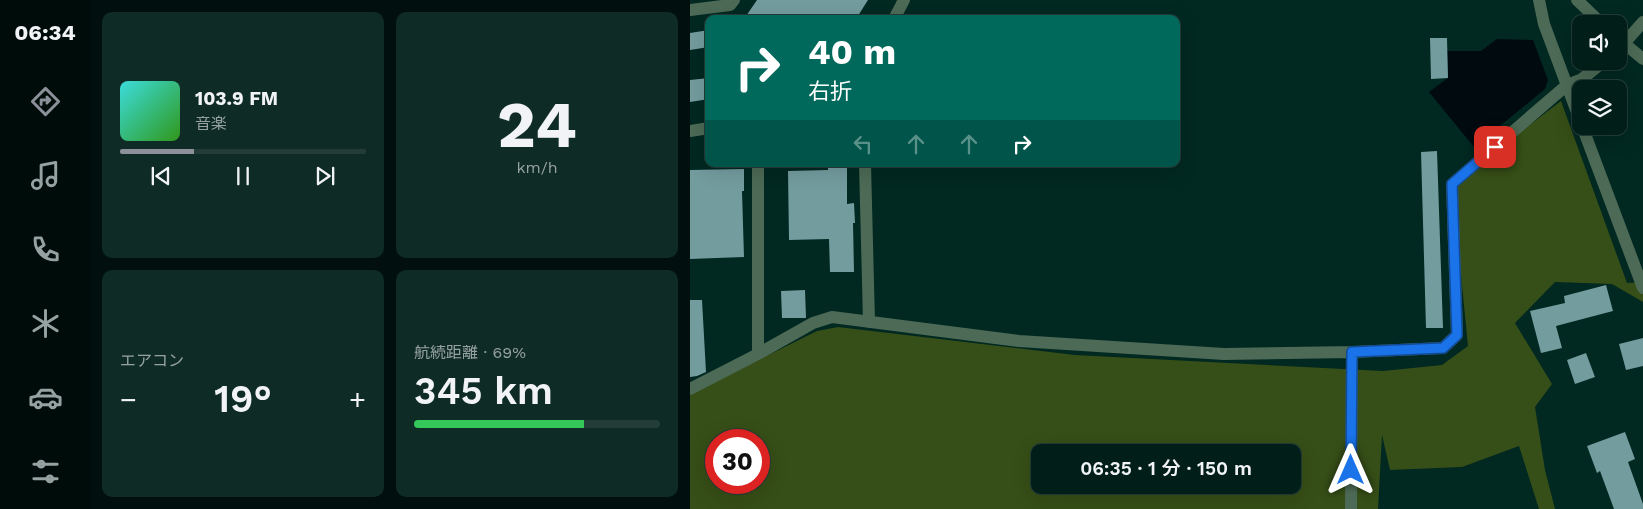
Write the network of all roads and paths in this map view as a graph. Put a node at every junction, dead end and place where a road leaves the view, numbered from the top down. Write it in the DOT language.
graph roads {
  1 [pos="734,0"];
  2 [pos="904,0"];
  3 [pos="1539,0"];
  4 [pos="1577,0"];
  5 [pos="690,10"];
  6 [pos="896,15"];
  7 [pos="1593,15"];
  8 [pos="1643,22"];
  9 [pos="1627,38"];
  10 [pos="1627,48"];
  11 [pos="1643,59"];
  12 [pos="1593,70"];
  13 [pos="1567,85"];
  14 [pos="1572,98"];
  15 [pos="705,129"];
  16 [pos="690,131"];
  17 [pos="1586,135"];
  18 [pos="758,167"];
  19 [pos="865,167"];
  20 [pos="1643,288"];
  21 [pos="869,322"];
  22 [pos="1352,352"];
  23 [pos="758,354"];
  24 [pos="690,389"];
  25 [pos="1351,509"];
  1 -- 5 [label="street"];
  2 -- 6 [label="street"];
  3 -- 13 [label="street"];
  4 -- 7 [label="street"];
  8 -- 9 [label="street"];
  10 -- 11 [label="street"];
  12 -- 13 [label="street"];
  13 -- 14 [label="street"];
  13 -- 22 [label="street"];
  15 -- 16 [label="street"];
  17 -- 20 [label="street"];
  18 -- 23 [label="street"];
  19 -- 21 [label="street"];
  21 -- 22 [label="street"];
  21 -- 23 [label="street"];
  22 -- 25 [label="street"];
  23 -- 24 [label="street"];
}
